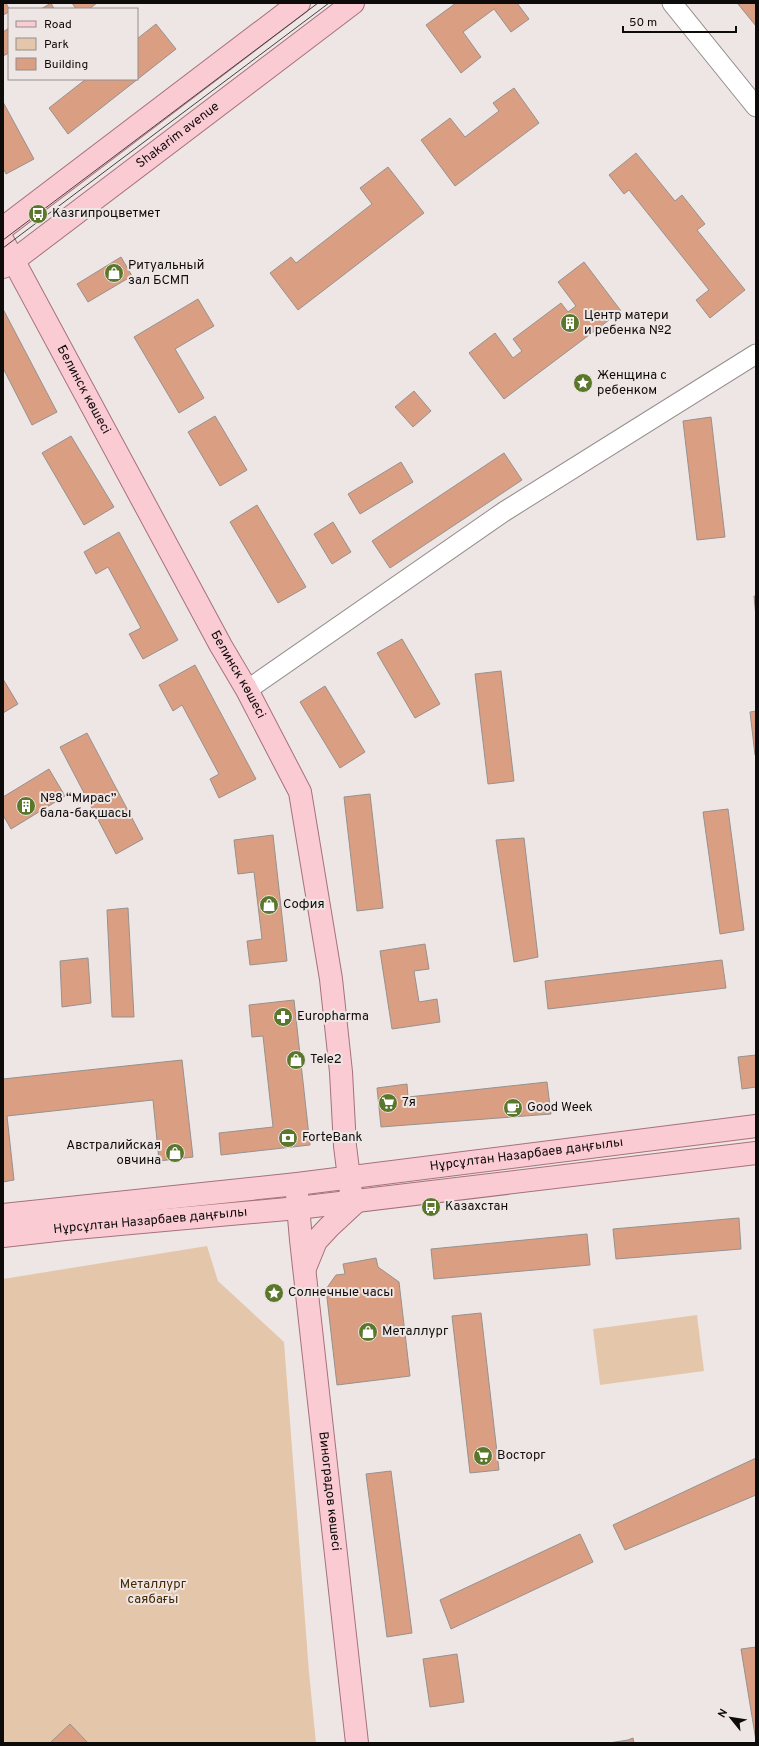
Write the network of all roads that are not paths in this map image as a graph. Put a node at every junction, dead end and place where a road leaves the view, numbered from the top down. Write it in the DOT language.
graph roads {
  1 [pos="299,3"];
  2 [pos="353,3"];
  3 [pos="672,3"];
  4 [pos="756,107"];
  5 [pos="3,228"];
  6 [pos="3,241"];
  7 [pos="8,264"];
  8 [pos="756,354"];
  9 [pos="247,690"];
  10 [pos="756,1126"];
  11 [pos="756,1153"];
  12 [pos="348,1178"];
  13 [pos="297,1184"];
  14 [pos="354,1201"];
  15 [pos="298,1208"];
  16 [pos="3,1215"];
  17 [pos="3,1236"];
  18 [pos="304,1269"];
  19 [pos="357,1743"];
  1 -- 5 [label="main road"];
  2 -- 7 [label="main road, Shakarim avenue"];
  3 -- 4 [label="street"];
  6 -- 7 [label="main road, Белинск көшесі"];
  7 -- 9 [label="main road, Белинск көшесі"];
  8 -- 9 [label="street"];
  9 -- 12 [label="main road, Белинск көшесі"];
  10 -- 12 [label="main road, Нұрсұлтан Назарбаев даңғылы"];
  11 -- 14 [label="main road, Нұрсұлтан Назарбаев даңғылы"];
  12 -- 13 [label="main road, Нұрсұлтан Назарбаев даңғылы"];
  12 -- 14 [label="main road, Белинск көшесі"];
  13 -- 15 [label="main road"];
  13 -- 16 [label="main road, Нұрсұлтан Назарбаев даңғылы"];
  14 -- 15 [label="main road, Нұрсұлтан Назарбаев даңғылы"];
  14 -- 18 [label="main road"];
  15 -- 17 [label="main road, Нұрсұлтан Назарбаев даңғылы"];
  15 -- 18 [label="main road, Виноградов көшесі"];
  18 -- 19 [label="main road, Виноградов көшесі"];
}
